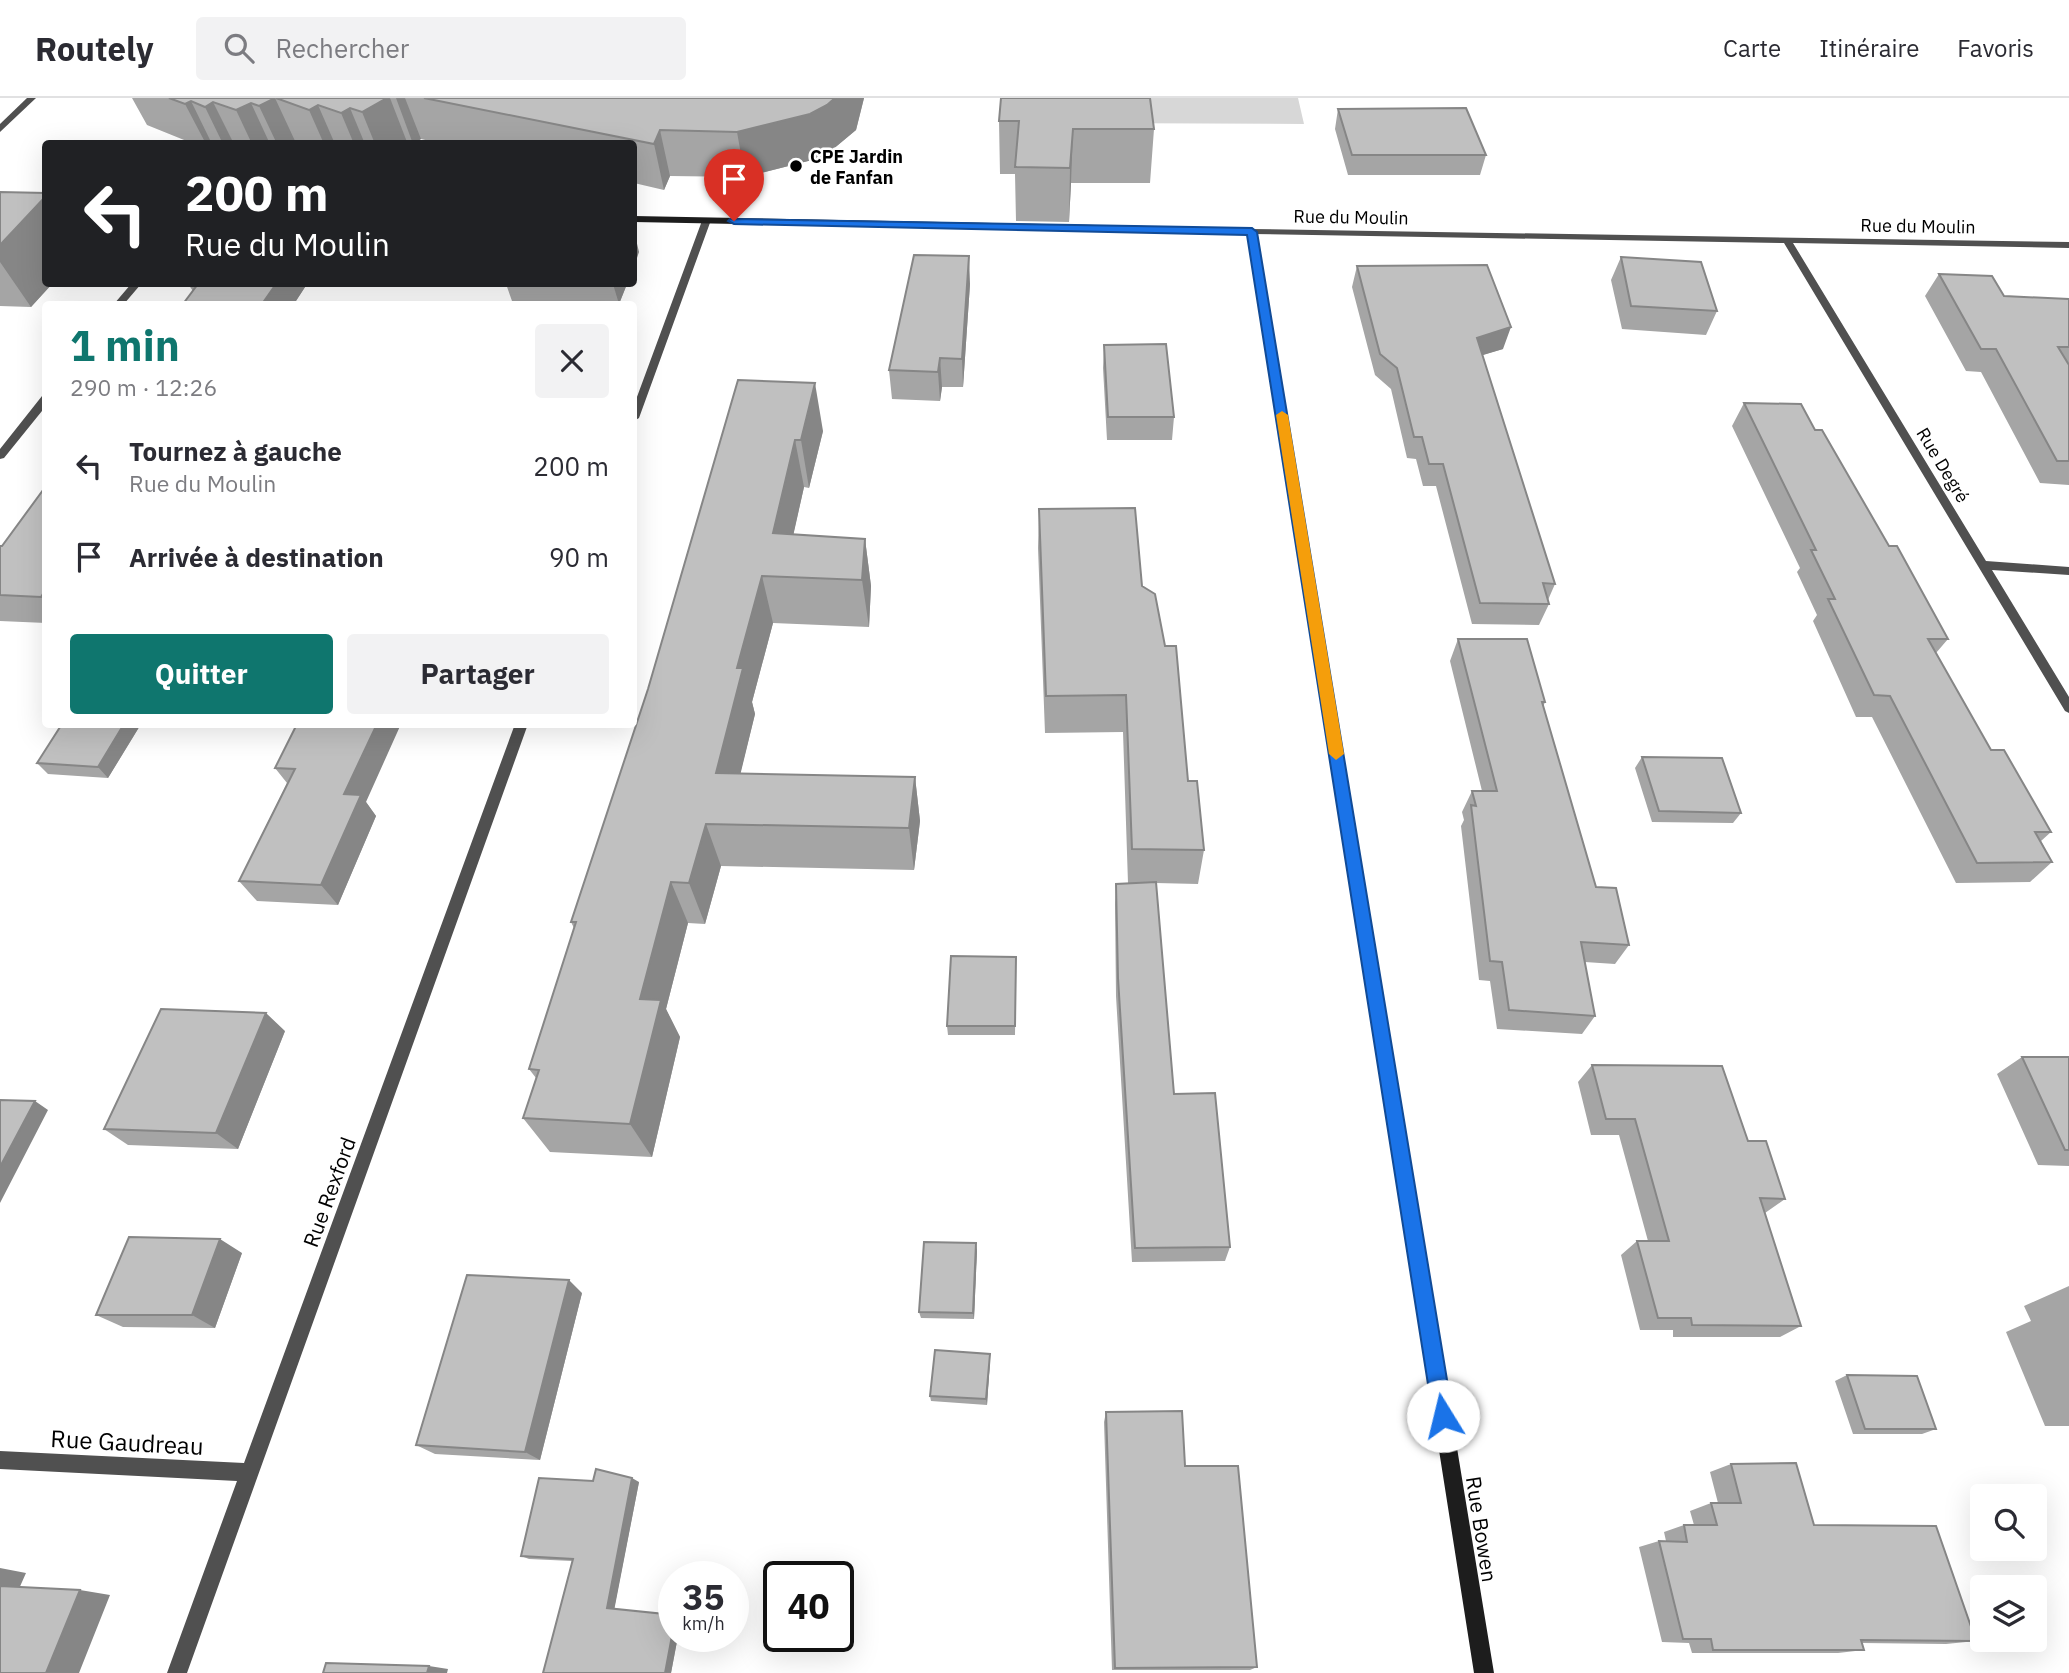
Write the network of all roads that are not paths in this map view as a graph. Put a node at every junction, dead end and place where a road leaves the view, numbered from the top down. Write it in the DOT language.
graph roads {
  1 [pos="32,98"];
  2 [pos="0,129"];
  3 [pos="637,219"];
  4 [pos="706,220"];
  5 [pos="1252,232"];
  6 [pos="1787,240"];
  7 [pos="2069,245"];
  8 [pos="133,287"];
  9 [pos="122,301"];
  10 [pos="42,403"];
  11 [pos="637,410"];
  12 [pos="0,456"];
  13 [pos="1983,565"];
  14 [pos="2069,571"];
  15 [pos="2069,708"];
  16 [pos="521,728"];
  17 [pos="0,1460"];
  18 [pos="251,1473"];
  19 [pos="177,1673"];
  20 [pos="1484,1673"];
  1 -- 2 [label="street"];
  3 -- 4 [label="street, Rue du Moulin"];
  4 -- 5 [label="street, Rue du Moulin"];
  4 -- 11 [label="street"];
  5 -- 6 [label="street, Rue du Moulin"];
  5 -- 20 [label="street, Rue Bowen"];
  6 -- 7 [label="street, Rue du Moulin"];
  6 -- 13 [label="street, Rue Degré"];
  8 -- 9 [label="street"];
  10 -- 12 [label="street"];
  13 -- 14 [label="street"];
  13 -- 15 [label="street, Rue Degré"];
  16 -- 18 [label="street, Rue Rexford"];
  17 -- 18 [label="street, Rue Gaudreau"];
  18 -- 19 [label="street, Rue Rexford"];
}
